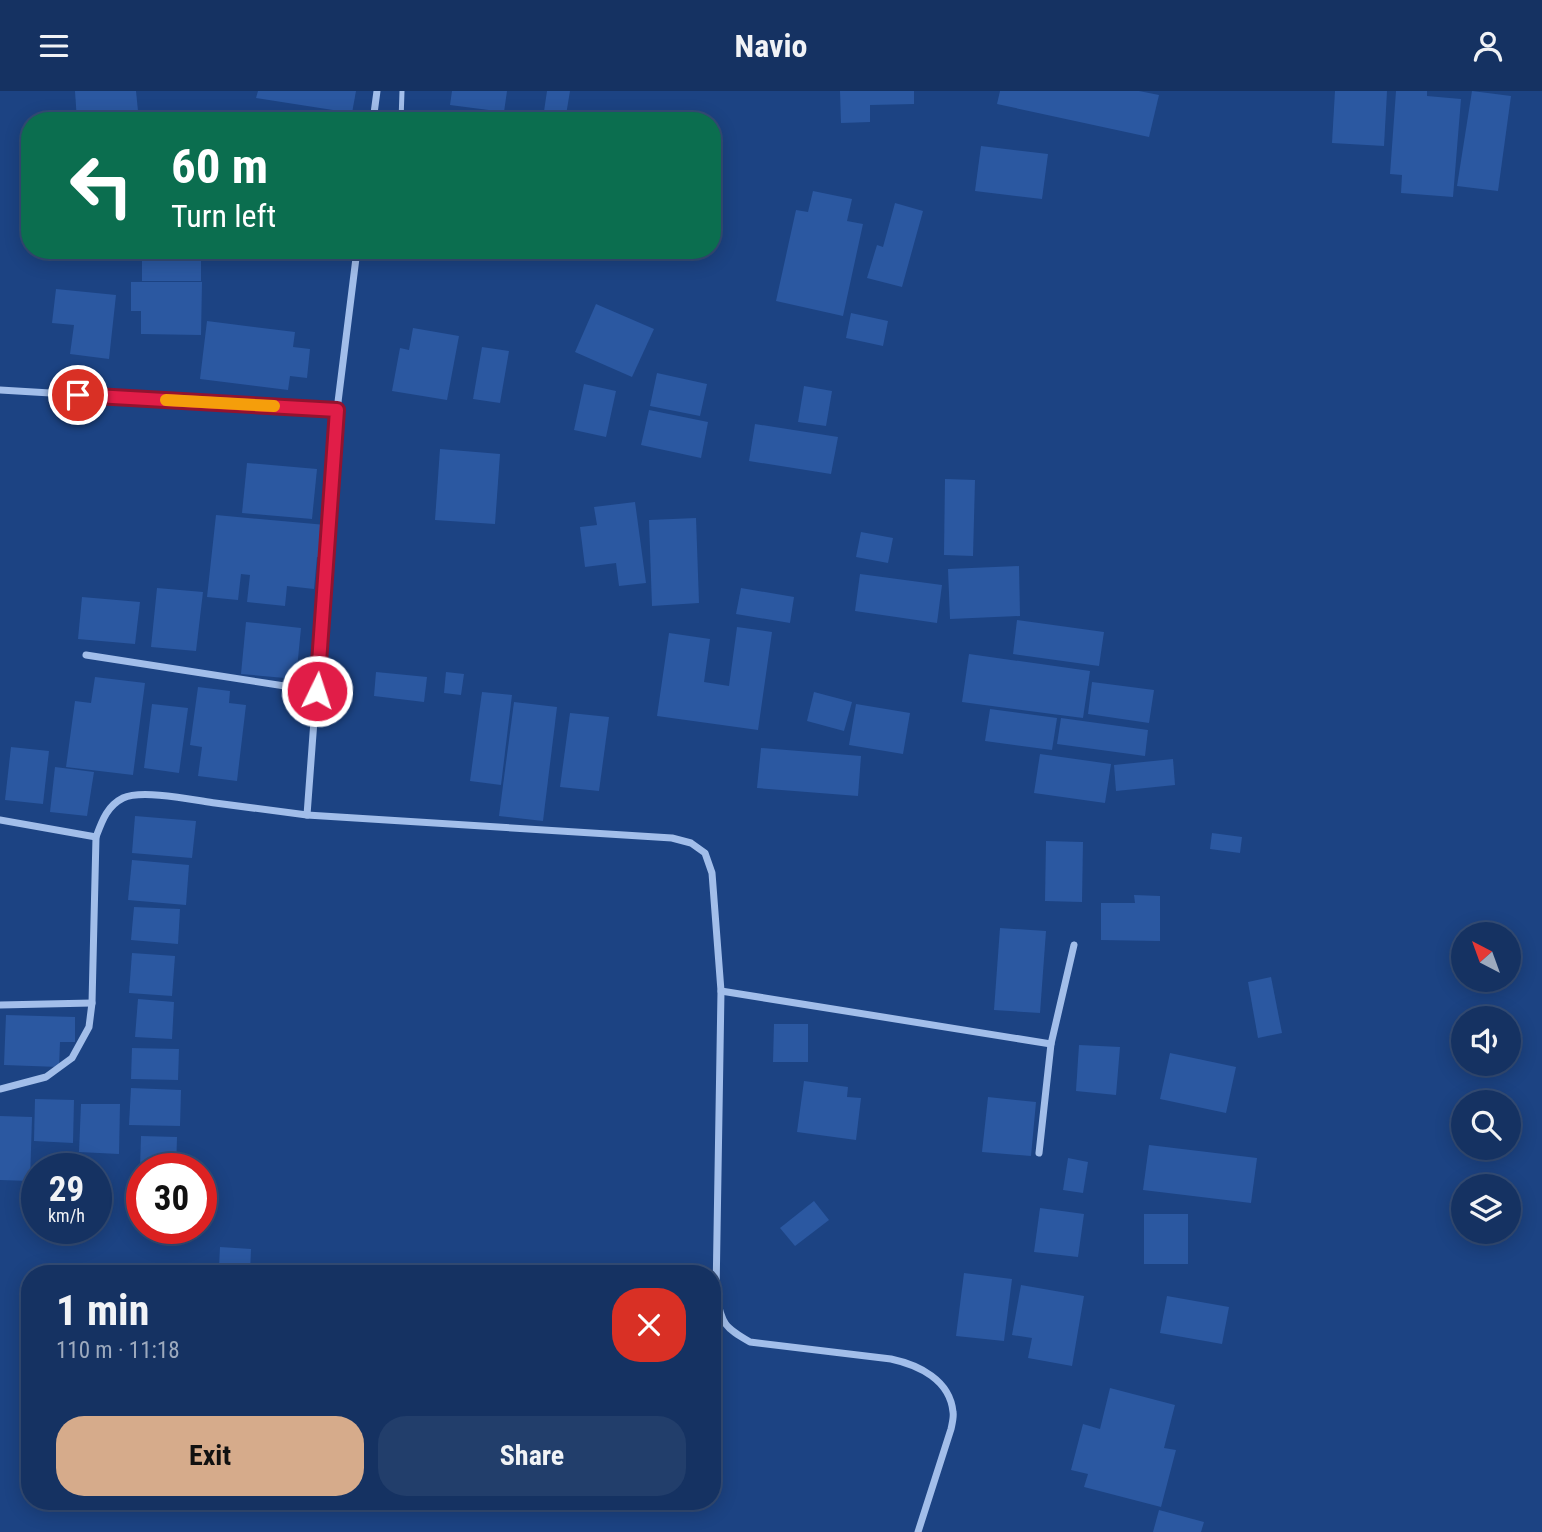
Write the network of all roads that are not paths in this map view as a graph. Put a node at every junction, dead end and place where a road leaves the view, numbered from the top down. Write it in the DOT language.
graph roads {
  1 [pos="377,91"];
  2 [pos="402,91"];
  3 [pos="374,112"];
  4 [pos="401,112"];
  5 [pos="356,259"];
  6 [pos="0,390"];
  7 [pos="337,410"];
  8 [pos="86,655"];
  9 [pos="317,691"];
  10 [pos="307,815"];
  11 [pos="0,820"];
  12 [pos="96,837"];
  13 [pos="1074,945"];
  14 [pos="722,991"];
  15 [pos="92,1003"];
  16 [pos="0,1005"];
  17 [pos="1051,1044"];
  18 [pos="0,1089"];
  19 [pos="1038,1153"];
  20 [pos="717,1265"];
  21 [pos="721,1316"];
  22 [pos="918,1532"];
  1 -- 3 [label="street"];
  2 -- 4 [label="lane"];
  5 -- 7 [label="street"];
  6 -- 7 [label="street"];
  7 -- 9 [label="street"];
  8 -- 9 [label="street"];
  9 -- 10 [label="street"];
  10 -- 12 [label="street"];
  10 -- 14 [label="street"];
  11 -- 12 [label="street"];
  12 -- 15 [label="street"];
  13 -- 17 [label="street"];
  14 -- 17 [label="street"];
  14 -- 20 [label="street"];
  15 -- 16 [label="street"];
  15 -- 18 [label="street"];
  17 -- 19 [label="street"];
  21 -- 22 [label="street"];
}
